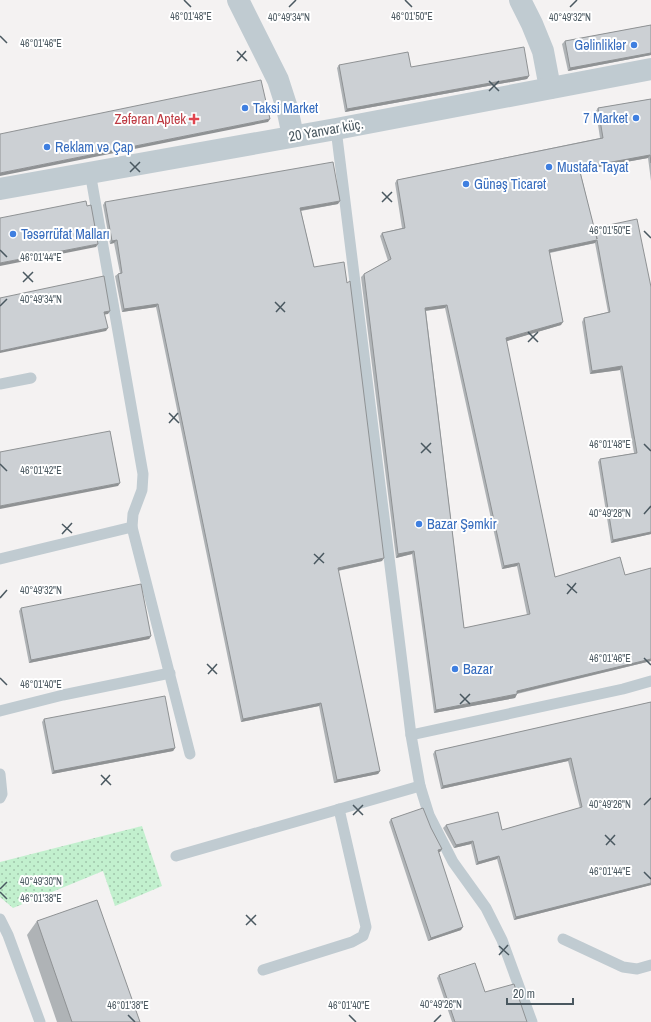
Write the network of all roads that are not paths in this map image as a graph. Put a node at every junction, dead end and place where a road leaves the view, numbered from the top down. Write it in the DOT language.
graph roads {
  1 [pos="238,0"];
  2 [pos="520,0"];
  3 [pos="651,69"];
  4 [pos="550,88"];
  5 [pos="336,129"];
  6 [pos="293,136"];
  7 [pos="90,172"];
  8 [pos="0,189"];
  9 [pos="31,378"];
  10 [pos="0,384"];
  11 [pos="132,527"];
  12 [pos="0,559"];
  13 [pos="170,673"];
  14 [pos="651,681"];
  15 [pos="0,711"];
  16 [pos="411,735"];
  17 [pos="190,754"];
  18 [pos="0,774"];
  19 [pos="420,786"];
  20 [pos="0,798"];
  21 [pos="339,809"];
  22 [pos="176,856"];
  23 [pos="0,919"];
  24 [pos="563,939"];
  25 [pos="651,965"];
  26 [pos="262,970"];
  27 [pos="40,1022"];
  28 [pos="532,1022"];
  1 -- 6 [label="street"];
  2 -- 4 [label="street"];
  3 -- 4 [label="street, 20 Yanvar küç."];
  4 -- 5 [label="street, 20 Yanvar küç."];
  5 -- 6 [label="street, 20 Yanvar küç."];
  5 -- 16 [label="lane"];
  6 -- 7 [label="street, 20 Yanvar küç."];
  7 -- 8 [label="street, 20 Yanvar küç."];
  7 -- 11 [label="lane"];
  9 -- 10 [label="lane"];
  11 -- 12 [label="lane"];
  11 -- 13 [label="lane"];
  13 -- 15 [label="lane"];
  13 -- 17 [label="lane"];
  14 -- 16 [label="lane"];
  16 -- 19 [label="lane"];
  18 -- 20 [label="lane"];
  19 -- 21 [label="lane"];
  19 -- 28 [label="lane"];
  21 -- 22 [label="lane"];
  21 -- 26 [label="lane"];
  23 -- 27 [label="lane"];
  24 -- 25 [label="lane"];
}
